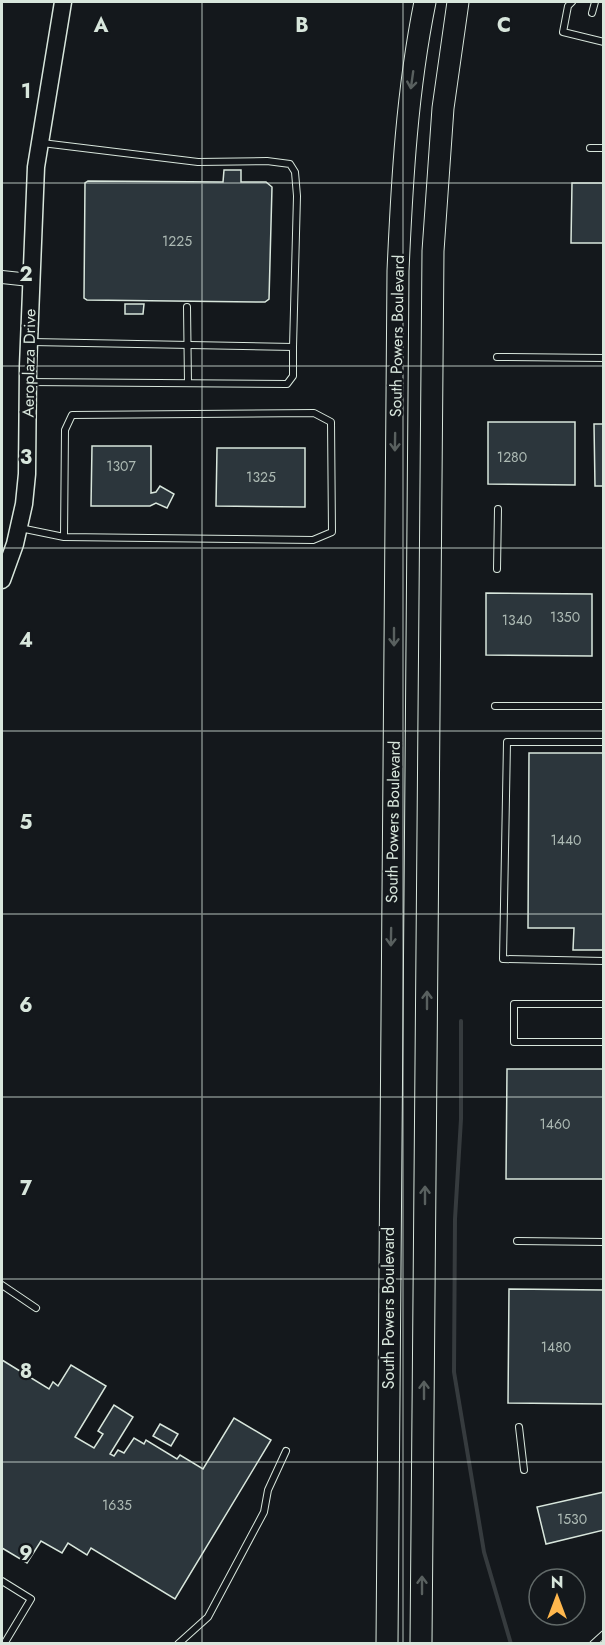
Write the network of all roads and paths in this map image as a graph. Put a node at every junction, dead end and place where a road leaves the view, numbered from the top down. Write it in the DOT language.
graph roads {
  1 [pos="63,2"];
  2 [pos="423,2"];
  3 [pos="458,2"];
  4 [pos="465,2"];
  5 [pos="572,2"];
  6 [pos="595,2"];
  7 [pos="603,3"];
  8 [pos="592,13"];
  9 [pos="603,42"];
  10 [pos="449,63"];
  11 [pos="39,142"];
  12 [pos="590,148"];
  13 [pos="603,148"];
  14 [pos="2,277"];
  15 [pos="30,280"];
  16 [pos="187,307"];
  17 [pos="28,342"];
  18 [pos="188,345"];
  19 [pos="293,347"];
  20 [pos="497,357"];
  21 [pos="603,358"];
  22 [pos="28,382"];
  23 [pos="188,383"];
  24 [pos="498,508"];
  25 [pos="20,528"];
  26 [pos="64,537"];
  27 [pos="497,569"];
  28 [pos="2,580"];
  29 [pos="495,706"];
  30 [pos="603,706"];
  31 [pos="603,742"];
  32 [pos="603,961"];
  33 [pos="603,1004"];
  34 [pos="603,1042"];
  35 [pos="517,1241"];
  36 [pos="603,1242"];
  37 [pos="2,1285"];
  38 [pos="36,1308"];
  39 [pos="519,1427"];
  40 [pos="286,1451"];
  41 [pos="524,1470"];
  42 [pos="2,1581"];
  43 [pos="603,1634"];
  44 [pos="4,1644"];
  45 [pos="178,1644"];
  46 [pos="387,1644"];
  47 [pos="421,1644"];
  48 [pos="593,1644"];
  1 -- 11 [label="street, Aeroplaza Drive"];
  2 -- 46 [label="highway, South Powers Boulevard, one-way"];
  3 -- 10 [label="highway, South Powers Boulevard"];
  4 -- 10 [label="highway"];
  5 -- 9 [label="lane"];
  6 -- 7 [label="lane"];
  6 -- 8 [label="lane"];
  47 -- 10 [label="highway, South Powers Boulevard, one-way"];
  11 -- 15 [label="street, Aeroplaza Drive"];
  11 -- 19 [label="lane"];
  12 -- 13 [label="lane"];
  14 -- 15 [label="street"];
  15 -- 17 [label="street, Aeroplaza Drive"];
  16 -- 18 [label="lane"];
  17 -- 18 [label="lane"];
  17 -- 22 [label="street, Aeroplaza Drive"];
  18 -- 19 [label="lane"];
  18 -- 23 [label="lane"];
  19 -- 23 [label="lane"];
  20 -- 21 [label="lane"];
  22 -- 23 [label="lane"];
  22 -- 25 [label="street, Aeroplaza Drive"];
  24 -- 27 [label="lane"];
  25 -- 26 [label="lane"];
  25 -- 28 [label="street, Aeroplaza Drive"];
  26 -- 26 [label="lane"];
  29 -- 30 [label="lane"];
  31 -- 32 [label="lane"];
  33 -- 34 [label="lane"];
  35 -- 36 [label="lane"];
  37 -- 38 [label="lane"];
  39 -- 41 [label="lane"];
  40 -- 45 [label="lane"];
  42 -- 44 [label="lane"];
  43 -- 48 [label="lane"];
}
